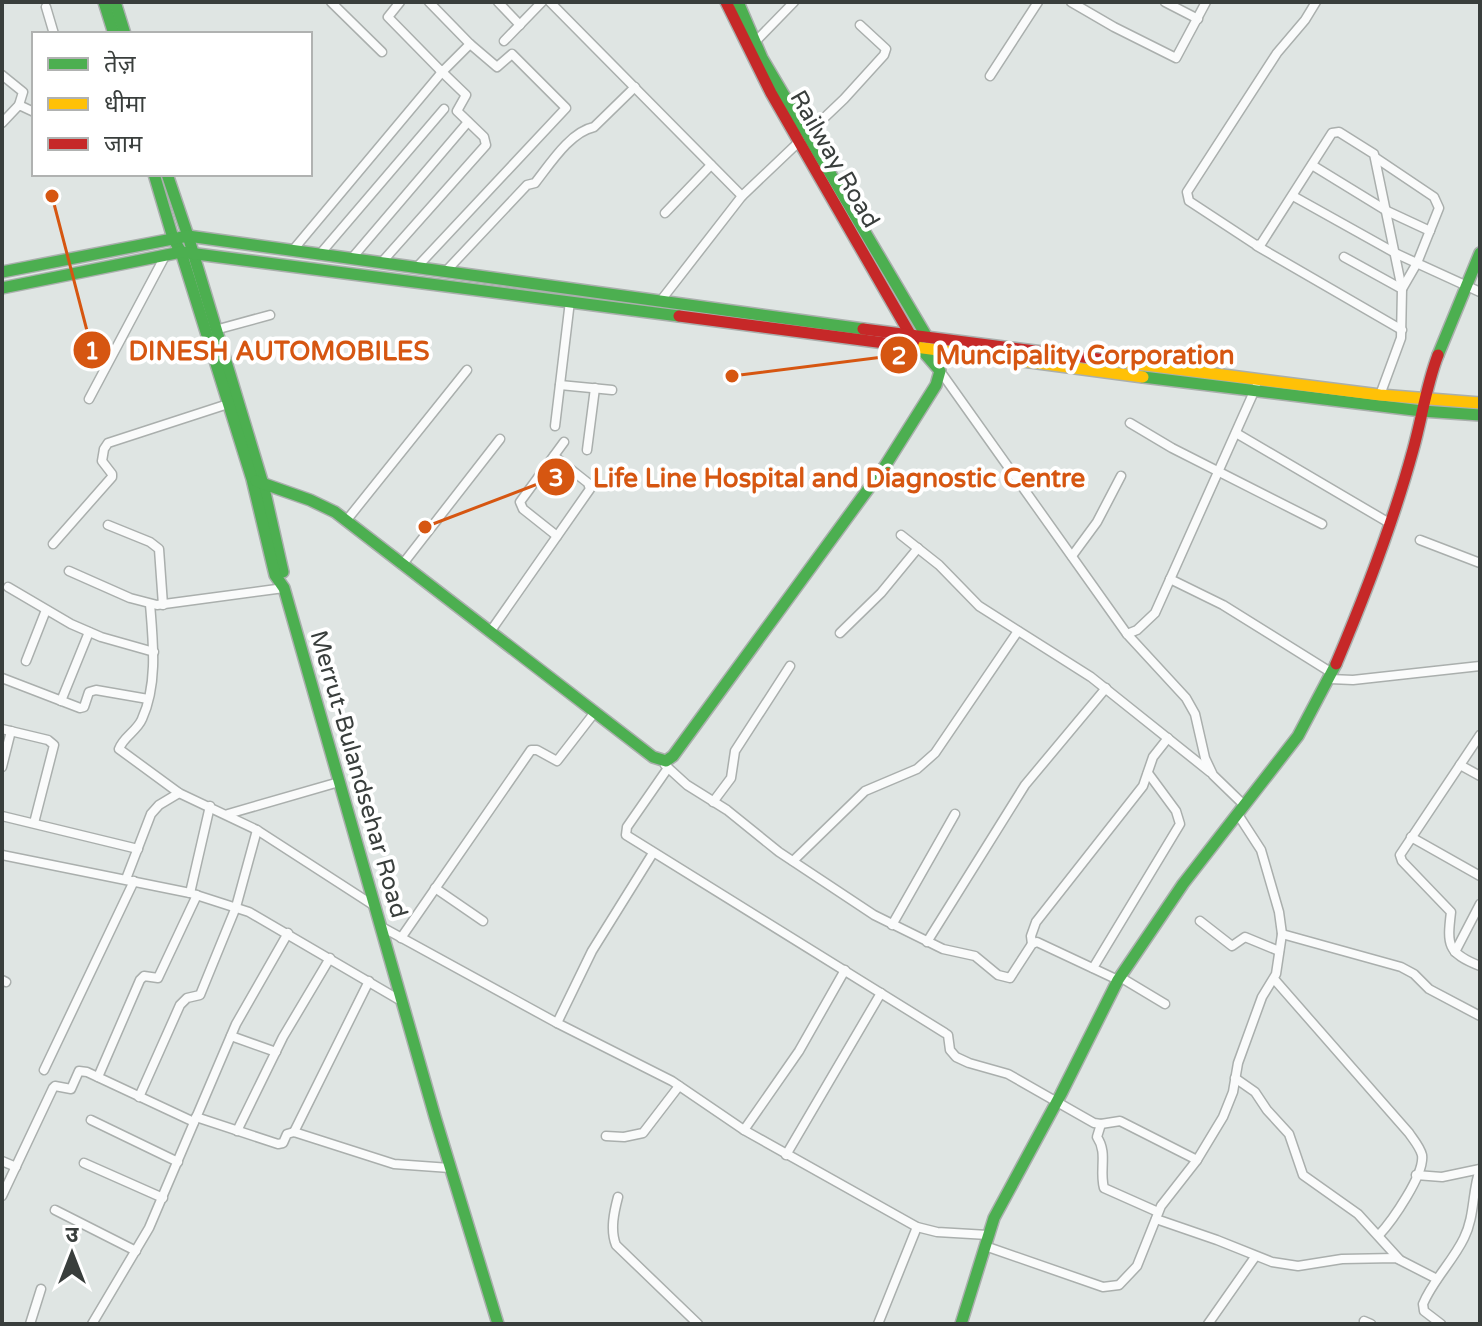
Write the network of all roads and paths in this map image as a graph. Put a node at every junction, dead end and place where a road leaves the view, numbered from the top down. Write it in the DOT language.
graph roads {
  1 [pos="104,2"];
  2 [pos="115,2"];
  3 [pos="331,2"];
  4 [pos="400,2"];
  5 [pos="429,2"];
  6 [pos="498,2"];
  7 [pos="542,2"];
  8 [pos="550,2"];
  9 [pos="726,2"];
  10 [pos="738,2"];
  11 [pos="794,2"];
  12 [pos="1038,2"];
  13 [pos="1071,2"];
  14 [pos="1165,2"];
  15 [pos="1206,2"];
  16 [pos="1316,2"];
  17 [pos="46,7"];
  18 [pos="1198,19"];
  19 [pos="520,25"];
  20 [pos="860,25"];
  21 [pos="53,32"];
  22 [pos="113,32"];
  23 [pos="124,32"];
  24 [pos="504,41"];
  25 [pos="470,44"];
  26 [pos="751,45"];
  27 [pos="382,52"];
  28 [pos="441,71"];
  29 [pos="2,75"];
  30 [pos="990,76"];
  31 [pos="635,87"];
  32 [pos="19,105"];
  33 [pos="444,109"];
  34 [pos="32,111"];
  35 [pos="468,122"];
  36 [pos="2,123"];
  37 [pos="803,137"];
  38 [pos="1375,157"];
  39 [pos="711,165"];
  40 [pos="1312,165"];
  41 [pos="155,176"];
  42 [pos="168,176"];
  43 [pos="742,196"];
  44 [pos="1293,196"];
  45 [pos="1387,211"];
  46 [pos="665,213"];
  47 [pos="850,218"];
  48 [pos="1430,231"];
  49 [pos="188,236"];
  50 [pos="173,238"];
  51 [pos="1256,245"];
  52 [pos="293,250"];
  53 [pos="181,252"];
  54 [pos="1480,253"];
  55 [pos="195,254"];
  56 [pos="320,254"];
  57 [pos="1397,254"];
  58 [pos="165,256"];
  59 [pos="1344,257"];
  60 [pos="71,258"];
  61 [pos="352,258"];
  62 [pos="382,262"];
  63 [pos="1417,263"];
  64 [pos="417,267"];
  65 [pos="447,270"];
  66 [pos="2,272"];
  67 [pos="76,273"];
  68 [pos="1467,287"];
  69 [pos="2,288"];
  70 [pos="1402,289"];
  71 [pos="1480,292"];
  72 [pos="662,299"];
  73 [pos="570,301"];
  74 [pos="270,315"];
  75 [pos="215,330"];
  76 [pos="1402,330"];
  77 [pos="909,335"];
  78 [pos="925,343"];
  79 [pos="467,370"];
  80 [pos="940,371"];
  81 [pos="560,385"];
  82 [pos="1256,385"];
  83 [pos="595,388"];
  84 [pos="612,390"];
  85 [pos="1380,395"];
  86 [pos="89,399"];
  87 [pos="1480,403"];
  88 [pos="228,404"];
  89 [pos="1423,405"];
  90 [pos="1480,415"];
  91 [pos="1130,423"];
  92 [pos="555,426"];
  93 [pos="1236,433"];
  94 [pos="500,439"];
  95 [pos="564,442"];
  96 [pos="587,450"];
  97 [pos="554,456"];
  98 [pos="1220,471"];
  99 [pos="1121,476"];
  100 [pos="258,481"];
  101 [pos="346,521"];
  102 [pos="1322,524"];
  103 [pos="1391,524"];
  104 [pos="108,525"];
  105 [pos="901,535"];
  106 [pos="557,536"];
  107 [pos="1420,540"];
  108 [pos="53,544"];
  109 [pos="918,548"];
  110 [pos="1072,556"];
  111 [pos="1480,563"];
  112 [pos="402,565"];
  113 [pos="69,571"];
  114 [pos="1170,579"];
  115 [pos="283,586"];
  116 [pos="8,587"];
  117 [pos="150,604"];
  118 [pos="163,605"];
  119 [pos="46,610"];
  120 [pos="1018,631"];
  121 [pos="89,632"];
  122 [pos="490,632"];
  123 [pos="840,633"];
  124 [pos="1127,634"];
  125 [pos="154,652"];
  126 [pos="26,661"];
  127 [pos="790,666"];
  128 [pos="1480,666"];
  129 [pos="1331,676"];
  130 [pos="2,678"];
  131 [pos="1106,688"];
  132 [pos="148,699"];
  133 [pos="61,701"];
  134 [pos="595,712"];
  135 [pos="7,730"];
  136 [pos="1480,735"];
  137 [pos="1168,738"];
  138 [pos="665,765"];
  139 [pos="1460,765"];
  140 [pos="2,767"];
  141 [pos="1148,773"];
  142 [pos="1213,775"];
  143 [pos="1480,776"];
  144 [pos="339,782"];
  145 [pos="179,793"];
  146 [pos="713,802"];
  147 [pos="210,806"];
  148 [pos="1240,809"];
  149 [pos="228,814"];
  150 [pos="955,814"];
  151 [pos="2,816"];
  152 [pos="34,823"];
  153 [pos="257,830"];
  154 [pos="1411,837"];
  155 [pos="138,849"];
  156 [pos="653,853"];
  157 [pos="2,855"];
  158 [pos="793,861"];
  159 [pos="1480,876"];
  160 [pos="130,880"];
  161 [pos="435,888"];
  162 [pos="193,894"];
  163 [pos="1480,904"];
  164 [pos="374,906"];
  165 [pos="236,907"];
  166 [pos="483,921"];
  167 [pos="1200,921"];
  168 [pos="892,925"];
  169 [pos="380,926"];
  170 [pos="288,933"];
  171 [pos="1282,934"];
  172 [pos="401,938"];
  173 [pos="927,942"];
  174 [pos="1032,944"];
  175 [pos="1279,951"];
  176 [pos="1455,952"];
  177 [pos="330,958"];
  178 [pos="1480,966"];
  179 [pos="1093,968"];
  180 [pos="845,970"];
  181 [pos="1119,979"];
  182 [pos="1274,979"];
  183 [pos="369,981"];
  184 [pos="881,993"];
  185 [pos="404,1002"];
  186 [pos="1165,1004"];
  187 [pos="1480,1016"];
  188 [pos="557,1023"];
  189 [pos="231,1036"];
  190 [pos="276,1052"];
  191 [pos="44,1070"];
  192 [pos="98,1077"];
  193 [pos="1235,1078"];
  194 [pos="679,1086"];
  195 [pos="139,1097"];
  196 [pos="1057,1102"];
  197 [pos="91,1120"];
  198 [pos="195,1120"];
  199 [pos="1101,1124"];
  200 [pos="744,1130"];
  201 [pos="237,1131"];
  202 [pos="294,1132"];
  203 [pos="606,1136"];
  204 [pos="786,1155"];
  205 [pos="1197,1160"];
  206 [pos="2,1161"];
  207 [pos="178,1162"];
  208 [pos="84,1163"];
  209 [pos="16,1167"];
  210 [pos="450,1168"];
  211 [pos="1480,1169"];
  212 [pos="1416,1175"];
  213 [pos="2,1196"];
  214 [pos="618,1197"];
  215 [pos="163,1198"];
  216 [pos="55,1210"];
  217 [pos="1157,1215"];
  218 [pos="917,1227"];
  219 [pos="1379,1235"];
  220 [pos="986,1240"];
  221 [pos="136,1251"];
  222 [pos="1255,1257"];
  223 [pos="1399,1259"];
  224 [pos="1437,1279"];
  225 [pos="41,1289"];
  226 [pos="1424,1311"];
  227 [pos="30,1324"];
  228 [pos="92,1324"];
  229 [pos="498,1324"];
  230 [pos="698,1324"];
  231 [pos="878,1324"];
  232 [pos="961,1324"];
  233 [pos="1208,1324"];
  234 [pos="1419,1324"];
  235 [pos="1441,1324"];
  1 -- 22 [label="main road"];
  2 -- 23 [label="main road"];
  3 -- 27 [label="street"];
  4 -- 28 [label="street"];
  5 -- 25 [label="street"];
  6 -- 19 [label="street"];
  7 -- 19 [label="street"];
  8 -- 31 [label="street"];
  9 -- 26 [label="main road, Railway Road"];
  10 -- 26 [label="main road"];
  11 -- 26 [label="street"];
  12 -- 30 [label="street"];
  13 -- 18 [label="street"];
  14 -- 18 [label="street"];
  15 -- 18 [label="street"];
  16 -- 51 [label="street"];
  17 -- 21 [label="street"];
  19 -- 24 [label="street"];
  20 -- 37 [label="street"];
  25 -- 28 [label="street"];
  25 -- 64 [label="street"];
  26 -- 37 [label="main road, Railway Road"];
  28 -- 35 [label="street"];
  28 -- 52 [label="street"];
  29 -- 32 [label="street"];
  31 -- 39 [label="street"];
  31 -- 65 [label="street"];
  32 -- 34 [label="street"];
  32 -- 36 [label="street"];
  33 -- 56 [label="street"];
  35 -- 61 [label="street"];
  35 -- 62 [label="street"];
  37 -- 43 [label="street"];
  37 -- 47 [label="main road, Railway Road"];
  38 -- 40 [label="street"];
  38 -- 45 [label="street"];
  38 -- 48 [label="street"];
  39 -- 43 [label="street"];
  39 -- 46 [label="street"];
  40 -- 44 [label="street"];
  40 -- 45 [label="street"];
  41 -- 50 [label="main road"];
  42 -- 49 [label="main road"];
  43 -- 72 [label="street"];
  44 -- 51 [label="street"];
  44 -- 57 [label="street"];
  45 -- 48 [label="street"];
  45 -- 57 [label="street"];
  47 -- 77 [label="main road, Railway Road"];
  47 -- 78 [label="main road"];
  48 -- 63 [label="street"];
  49 -- 50 [label="main road"];
  49 -- 52 [label="main road"];
  49 -- 55 [label="main road"];
  50 -- 53 [label="main road"];
  50 -- 60 [label="main road"];
  51 -- 76 [label="street"];
  52 -- 56 [label="main road"];
  53 -- 55 [label="main road"];
  53 -- 58 [label="main road"];
  53 -- 88 [label="main road"];
  54 -- 68 [label="main road"];
  55 -- 73 [label="main road"];
  55 -- 75 [label="main road"];
  56 -- 61 [label="main road"];
  57 -- 63 [label="street"];
  57 -- 70 [label="street"];
  58 -- 67 [label="main road"];
  58 -- 86 [label="street"];
  59 -- 70 [label="street"];
  60 -- 66 [label="main road"];
  60 -- 67 [label="main road"];
  61 -- 62 [label="main road"];
  62 -- 64 [label="main road"];
  63 -- 68 [label="street"];
  63 -- 70 [label="street"];
  64 -- 65 [label="main road"];
  65 -- 72 [label="main road"];
  67 -- 69 [label="main road"];
  68 -- 71 [label="street"];
  68 -- 89 [label="main road"];
  70 -- 76 [label="street"];
  72 -- 77 [label="main road"];
  73 -- 78 [label="main road"];
  73 -- 81 [label="street"];
  74 -- 75 [label="street"];
  75 -- 100 [label="main road"];
  76 -- 85 [label="street"];
  77 -- 78 [label="main road"];
  78 -- 80 [label="main road"];
  78 -- 82 [label="main road"];
  79 -- 101 [label="street"];
  80 -- 110 [label="street"];
  80 -- 138 [label="main road"];
  81 -- 83 [label="street"];
  81 -- 92 [label="street"];
  82 -- 85 [label="main road"];
  82 -- 89 [label="main road"];
  82 -- 93 [label="street"];
  83 -- 84 [label="street"];
  83 -- 96 [label="street"];
  85 -- 89 [label="main road"];
  87 -- 89 [label="main road"];
  88 -- 100 [label="main road"];
  88 -- 108 [label="street"];
  89 -- 90 [label="main road"];
  89 -- 103 [label="main road"];
  91 -- 98 [label="street"];
  93 -- 98 [label="street"];
  93 -- 103 [label="street"];
  94 -- 112 [label="street"];
  95 -- 97 [label="street"];
  97 -- 106 [label="street"];
  97 -- 106 [label="street"];
  98 -- 102 [label="street"];
  98 -- 114 [label="street"];
  99 -- 110 [label="street"];
  100 -- 101 [label="main road"];
  100 -- 115 [label="main road, Merrut-Bulandsehar Road"];
  101 -- 112 [label="main road"];
  103 -- 129 [label="main road"];
  104 -- 118 [label="street"];
  105 -- 109 [label="street"];
  106 -- 122 [label="street"];
  107 -- 111 [label="street"];
  109 -- 120 [label="street"];
  109 -- 123 [label="street"];
  110 -- 124 [label="street"];
  112 -- 122 [label="main road"];
  113 -- 117 [label="street"];
  114 -- 124 [label="street"];
  114 -- 129 [label="street"];
  115 -- 118 [label="street"];
  115 -- 144 [label="main road, Merrut-Bulandsehar Road"];
  116 -- 119 [label="street"];
  117 -- 118 [label="street"];
  117 -- 125 [label="street"];
  119 -- 121 [label="street"];
  119 -- 126 [label="street"];
  120 -- 131 [label="street"];
  120 -- 158 [label="street"];
  121 -- 125 [label="street"];
  121 -- 133 [label="street"];
  122 -- 134 [label="main road"];
  124 -- 142 [label="street"];
  125 -- 132 [label="street"];
  127 -- 146 [label="street"];
  128 -- 129 [label="street"];
  129 -- 148 [label="main road"];
  130 -- 133 [label="street"];
  131 -- 137 [label="street"];
  131 -- 173 [label="street"];
  132 -- 133 [label="street"];
  132 -- 145 [label="street"];
  134 -- 138 [label="main road"];
  134 -- 161 [label="street"];
  135 -- 140 [label="street"];
  135 -- 152 [label="street"];
  136 -- 139 [label="street"];
  137 -- 141 [label="street"];
  137 -- 142 [label="street"];
  138 -- 146 [label="street"];
  138 -- 156 [label="street"];
  139 -- 143 [label="street"];
  139 -- 154 [label="street"];
  141 -- 174 [label="street"];
  141 -- 179 [label="street"];
  142 -- 148 [label="street"];
  144 -- 149 [label="street"];
  144 -- 164 [label="main road, Merrut-Bulandsehar Road"];
  145 -- 147 [label="street"];
  145 -- 155 [label="street"];
  146 -- 158 [label="street"];
  147 -- 149 [label="street"];
  147 -- 162 [label="street"];
  148 -- 171 [label="street"];
  148 -- 181 [label="main road"];
  149 -- 153 [label="street"];
  150 -- 168 [label="street"];
  151 -- 152 [label="street"];
  152 -- 155 [label="street"];
  153 -- 164 [label="street"];
  153 -- 165 [label="street"];
  154 -- 159 [label="street"];
  154 -- 176 [label="street"];
  155 -- 160 [label="street"];
  156 -- 180 [label="street"];
  156 -- 188 [label="street"];
  157 -- 160 [label="street"];
  158 -- 168 [label="street"];
  160 -- 162 [label="street"];
  160 -- 191 [label="street"];
  161 -- 166 [label="street"];
  161 -- 172 [label="street"];
  162 -- 165 [label="street"];
  162 -- 192 [label="street"];
  163 -- 176 [label="street"];
  164 -- 169 [label="main road, Merrut-Bulandsehar Road"];
  165 -- 170 [label="street"];
  165 -- 195 [label="street"];
  167 -- 175 [label="street"];
  168 -- 173 [label="street"];
  169 -- 172 [label="street"];
  169 -- 185 [label="main road, Merrut-Bulandsehar Road"];
  170 -- 177 [label="street"];
  170 -- 189 [label="street"];
  171 -- 175 [label="street"];
  171 -- 187 [label="street"];
  172 -- 188 [label="street"];
  173 -- 174 [label="street"];
  174 -- 179 [label="street"];
  175 -- 182 [label="street"];
  176 -- 178 [label="street"];
  177 -- 183 [label="street"];
  177 -- 190 [label="street"];
  179 -- 181 [label="street"];
  180 -- 184 [label="street"];
  180 -- 200 [label="street"];
  181 -- 186 [label="street"];
  181 -- 196 [label="main road"];
  182 -- 193 [label="street"];
  182 -- 212 [label="street"];
  183 -- 185 [label="street"];
  183 -- 202 [label="street"];
  184 -- 196 [label="street"];
  184 -- 204 [label="street"];
  185 -- 210 [label="main road, Merrut-Bulandsehar Road"];
  188 -- 194 [label="street"];
  189 -- 190 [label="street"];
  189 -- 198 [label="street"];
  190 -- 201 [label="street"];
  192 -- 195 [label="street"];
  192 -- 209 [label="street"];
  193 -- 205 [label="street"];
  193 -- 219 [label="street"];
  194 -- 200 [label="street"];
  194 -- 203 [label="street"];
  195 -- 198 [label="street"];
  196 -- 199 [label="street"];
  196 -- 220 [label="main road"];
  197 -- 207 [label="street"];
  198 -- 201 [label="street"];
  198 -- 207 [label="street"];
  199 -- 205 [label="street"];
  199 -- 217 [label="street"];
  200 -- 204 [label="street"];
  201 -- 202 [label="street"];
  202 -- 210 [label="street"];
  204 -- 218 [label="street"];
  205 -- 217 [label="street"];
  206 -- 209 [label="street"];
  207 -- 215 [label="street"];
  208 -- 215 [label="street"];
  209 -- 213 [label="street"];
  210 -- 229 [label="main road, Merrut-Bulandsehar Road"];
  211 -- 212 [label="street"];
  211 -- 224 [label="street"];
  212 -- 219 [label="street"];
  214 -- 230 [label="street"];
  215 -- 221 [label="street"];
  216 -- 221 [label="street"];
  217 -- 220 [label="street"];
  217 -- 222 [label="street"];
  218 -- 220 [label="street"];
  218 -- 231 [label="street"];
  219 -- 223 [label="street"];
  220 -- 232 [label="main road"];
  221 -- 228 [label="street"];
  222 -- 223 [label="street"];
  222 -- 233 [label="street"];
  223 -- 224 [label="street"];
  224 -- 226 [label="street"];
  225 -- 227 [label="street"];
  226 -- 234 [label="street"];
  226 -- 235 [label="street"];
}
